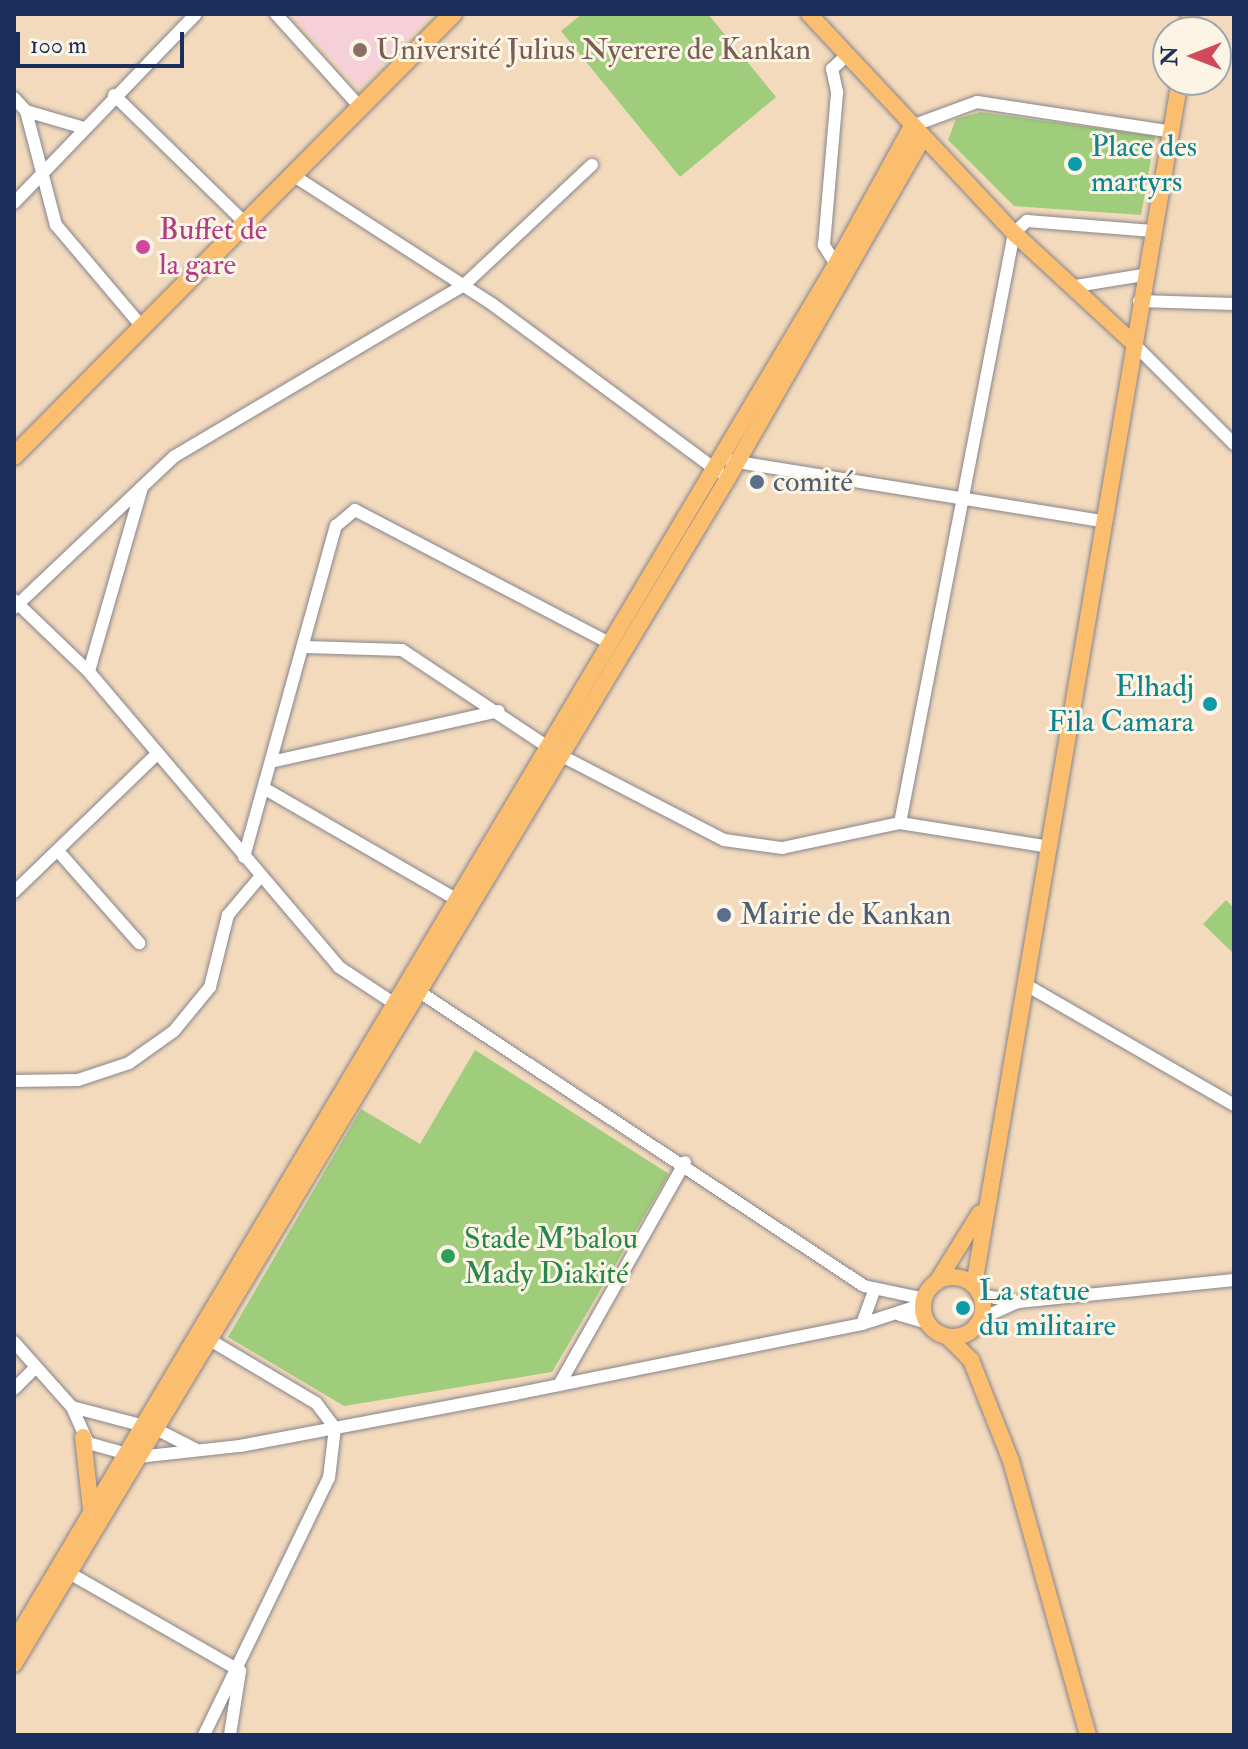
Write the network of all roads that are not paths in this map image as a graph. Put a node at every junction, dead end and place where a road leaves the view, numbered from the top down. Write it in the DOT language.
graph roads {
  1 [pos="196,14"];
  2 [pos="276,14"];
  3 [pos="453,14"];
  4 [pos="809,14"];
  5 [pos="848,54"];
  6 [pos="114,95"];
  7 [pos="1178,96"];
  8 [pos="14,98"];
  9 [pos="361,108"];
  10 [pos="26,111"];
  11 [pos="81,127"];
  12 [pos="918,132"];
  13 [pos="1172,132"];
  14 [pos="592,165"];
  15 [pos="43,169"];
  16 [pos="291,174"];
  17 [pos="14,203"];
  18 [pos="245,223"];
  19 [pos="1150,231"];
  20 [pos="1014,233"];
  21 [pos="840,271"];
  22 [pos="1143,275"];
  23 [pos="463,286"];
  24 [pos="1076,286"];
  25 [pos="1139,301"];
  26 [pos="1234,304"];
  27 [pos="143,328"];
  28 [pos="1131,341"];
  29 [pos="1234,444"];
  30 [pos="14,456"];
  31 [pos="715,462"];
  32 [pos="732,470"];
  33 [pos="142,487"];
  34 [pos="958,500"];
  35 [pos="1103,521"];
  36 [pos="16,604"];
  37 [pos="609,643"];
  38 [pos="306,647"];
  39 [pos="89,671"];
  40 [pos="498,711"];
  41 [pos="554,751"];
  42 [pos="156,755"];
  43 [pos="275,761"];
  44 [pos="267,790"];
  45 [pos="900,823"];
  46 [pos="1050,847"];
  47 [pos="58,851"];
  48 [pos="244,857"];
  49 [pos="260,877"];
  50 [pos="14,892"];
  51 [pos="464,904"];
  52 [pos="139,943"];
  53 [pos="1028,986"];
  54 [pos="412,987"];
  55 [pos="395,1004"];
  56 [pos="14,1081"];
  57 [pos="1234,1105"];
  58 [pos="685,1162"];
  59 [pos="983,1208"];
  60 [pos="1234,1280"];
  61 [pos="937,1282"];
  62 [pos="978,1290"];
  63 [pos="874,1291"];
  64 [pos="924,1301"];
  65 [pos="1018,1302"];
  66 [pos="900,1315"];
  67 [pos="928,1323"];
  68 [pos="979,1323"];
  69 [pos="862,1324"];
  70 [pos="203,1336"];
  71 [pos="948,1337"];
  72 [pos="14,1342"];
  73 [pos="971,1360"];
  74 [pos="36,1367"];
  75 [pos="559,1385"];
  76 [pos="14,1389"];
  77 [pos="72,1407"];
  78 [pos="138,1424"];
  79 [pos="335,1428"];
  80 [pos="156,1429"];
  81 [pos="83,1437"];
  82 [pos="195,1449"];
  83 [pos="120,1455"];
  84 [pos="138,1457"];
  85 [pos="94,1515"];
  86 [pos="64,1570"];
  87 [pos="14,1642"];
  88 [pos="14,1664"];
  89 [pos="240,1671"];
  90 [pos="204,1735"];
  91 [pos="230,1735"];
  92 [pos="1088,1735"];
  1 -- 6 [label="street"];
  2 -- 9 [label="street"];
  3 -- 9 [label="highway"];
  4 -- 5 [label="main road"];
  5 -- 12 [label="main road"];
  5 -- 21 [label="street"];
  6 -- 11 [label="street"];
  6 -- 18 [label="street"];
  7 -- 13 [label="main road"];
  8 -- 10 [label="street"];
  9 -- 16 [label="highway"];
  10 -- 11 [label="street"];
  10 -- 15 [label="street"];
  11 -- 15 [label="street"];
  12 -- 13 [label="street"];
  12 -- 20 [label="main road"];
  12 -- 21 [label="main road"];
  13 -- 19 [label="main road"];
  14 -- 23 [label="street"];
  15 -- 17 [label="street"];
  15 -- 27 [label="street"];
  16 -- 18 [label="highway"];
  16 -- 23 [label="street"];
  18 -- 27 [label="highway"];
  19 -- 20 [label="street"];
  19 -- 22 [label="main road"];
  20 -- 24 [label="main road"];
  20 -- 34 [label="street"];
  21 -- 31 [label="main road"];
  21 -- 32 [label="main road"];
  22 -- 24 [label="street"];
  22 -- 25 [label="main road"];
  23 -- 31 [label="street"];
  23 -- 33 [label="street"];
  24 -- 28 [label="main road"];
  25 -- 26 [label="street"];
  25 -- 28 [label="main road"];
  27 -- 30 [label="highway"];
  28 -- 29 [label="street"];
  28 -- 35 [label="main road"];
  31 -- 32 [label="street"];
  31 -- 37 [label="main road"];
  32 -- 34 [label="street"];
  32 -- 41 [label="main road"];
  33 -- 36 [label="street"];
  33 -- 39 [label="street"];
  34 -- 35 [label="street"];
  34 -- 45 [label="street"];
  35 -- 46 [label="main road"];
  36 -- 39 [label="street"];
  37 -- 38 [label="street"];
  37 -- 41 [label="main road"];
  38 -- 40 [label="street"];
  38 -- 43 [label="street"];
  39 -- 42 [label="street"];
  40 -- 41 [label="street"];
  40 -- 43 [label="street"];
  41 -- 45 [label="street"];
  41 -- 51 [label="main road"];
  42 -- 47 [label="street"];
  42 -- 48 [label="street"];
  43 -- 44 [label="street"];
  44 -- 48 [label="street"];
  44 -- 51 [label="street"];
  45 -- 46 [label="street"];
  46 -- 53 [label="main road"];
  47 -- 50 [label="street"];
  47 -- 52 [label="street"];
  48 -- 49 [label="street"];
  49 -- 55 [label="street"];
  49 -- 56 [label="street"];
  51 -- 54 [label="main road"];
  53 -- 57 [label="street"];
  53 -- 59 [label="main road"];
  54 -- 55 [label="main road"];
  54 -- 58 [label="street"];
  54 -- 70 [label="main road"];
  55 -- 70 [label="main road"];
  58 -- 63 [label="street"];
  58 -- 75 [label="street"];
  59 -- 61 [label="main road"];
  59 -- 62 [label="main road"];
  60 -- 65 [label="street"];
  61 -- 62 [label="main road"];
  61 -- 64 [label="main road"];
  62 -- 65 [label="street"];
  62 -- 68 [label="main road"];
  63 -- 64 [label="street"];
  63 -- 69 [label="street"];
  64 -- 66 [label="street"];
  64 -- 67 [label="main road"];
  65 -- 68 [label="street"];
  66 -- 67 [label="street"];
  66 -- 69 [label="street"];
  67 -- 71 [label="main road"];
  68 -- 71 [label="main road"];
  68 -- 73 [label="main road"];
  69 -- 75 [label="street"];
  70 -- 78 [label="main road"];
  70 -- 79 [label="street"];
  70 -- 80 [label="main road"];
  71 -- 73 [label="main road"];
  72 -- 74 [label="street"];
  73 -- 92 [label="main road"];
  74 -- 76 [label="street"];
  74 -- 77 [label="street"];
  75 -- 79 [label="street"];
  77 -- 78 [label="street"];
  77 -- 81 [label="street"];
  78 -- 80 [label="street"];
  78 -- 83 [label="main road"];
  79 -- 82 [label="street"];
  79 -- 89 [label="street"];
  80 -- 82 [label="street"];
  80 -- 84 [label="main road"];
  81 -- 83 [label="street"];
  81 -- 85 [label="main road"];
  82 -- 84 [label="street"];
  83 -- 84 [label="street"];
  83 -- 85 [label="main road"];
  84 -- 85 [label="main road"];
  85 -- 86 [label="main road"];
  86 -- 87 [label="main road"];
  86 -- 88 [label="main road"];
  86 -- 89 [label="street"];
  89 -- 90 [label="street"];
  89 -- 91 [label="street"];
}
